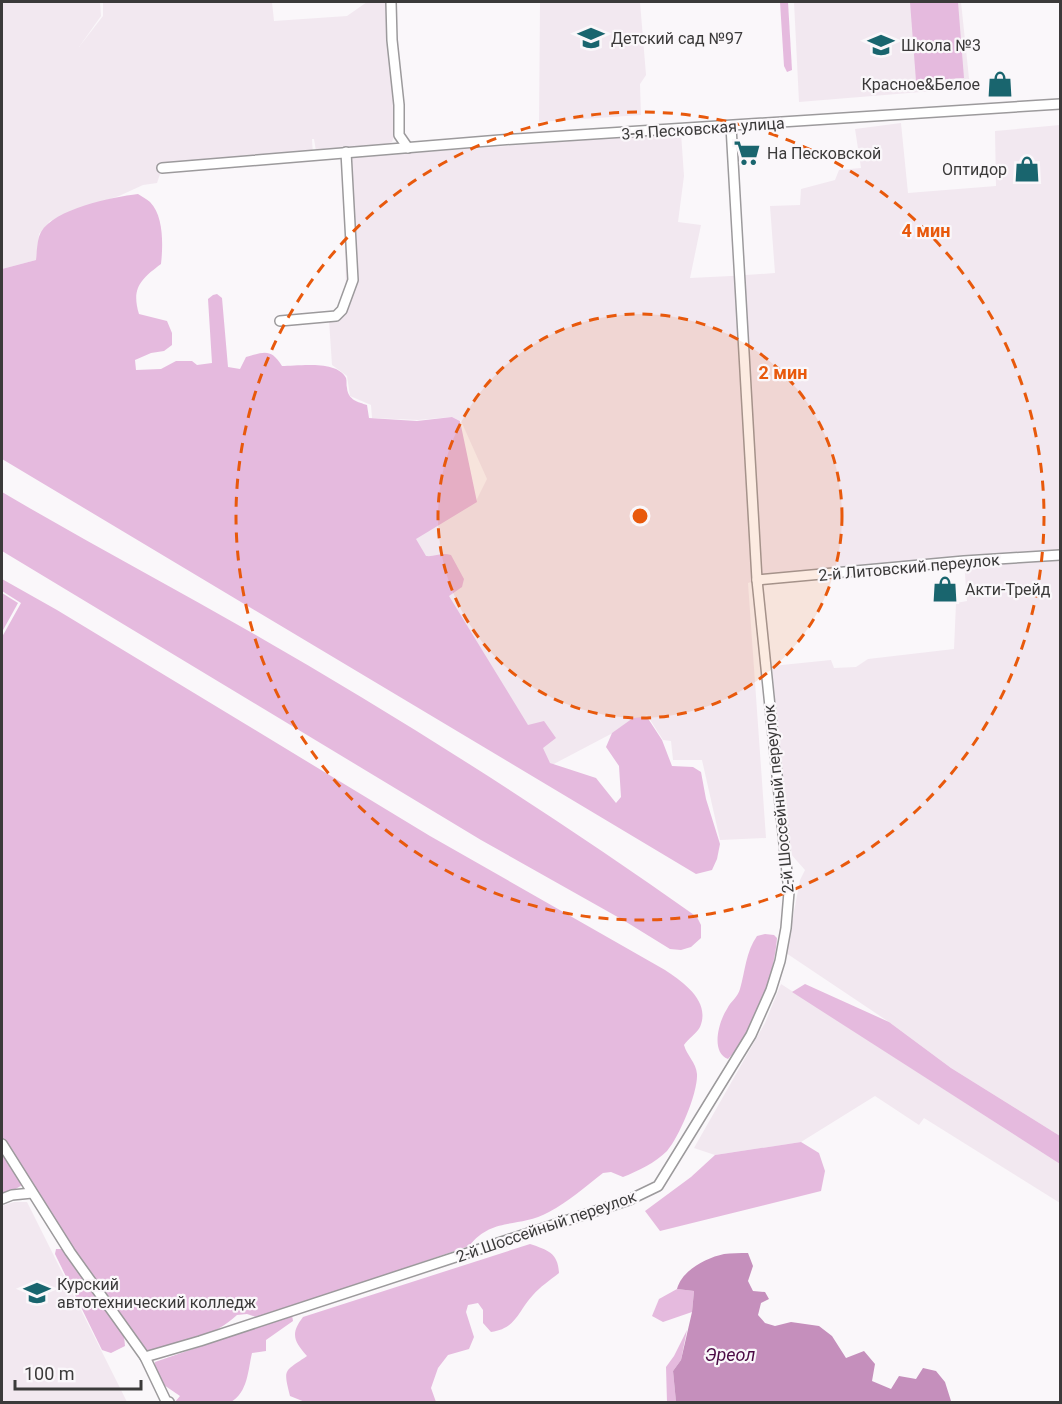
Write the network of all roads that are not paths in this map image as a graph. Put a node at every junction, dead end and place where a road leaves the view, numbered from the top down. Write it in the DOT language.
graph roads {
  1 [pos="391,2"];
  2 [pos="1060,104"];
  3 [pos="730,126"];
  4 [pos="408,148"];
  5 [pos="346,152"];
  6 [pos="162,168"];
  7 [pos="280,321"];
  8 [pos="1060,555"];
  9 [pos="757,580"];
  10 [pos="2,1144"];
  11 [pos="32,1193"];
  12 [pos="2,1199"];
  13 [pos="145,1357"];
  14 [pos="169,1402"];
  1 -- 4 [label="street"];
  2 -- 3 [label="street, 3-я Песковская улица"];
  3 -- 4 [label="street, 3-я Песковская улица"];
  3 -- 9 [label="street, 2-й Шоссейный переулок"];
  4 -- 5 [label="street, 3-я Песковская улица"];
  5 -- 6 [label="street, 3-я Песковская улица"];
  5 -- 7 [label="street"];
  8 -- 9 [label="street, 2-й Литовский переулок"];
  9 -- 13 [label="street, 2-й Шоссейный переулок"];
  10 -- 11 [label="street"];
  11 -- 12 [label="street"];
  11 -- 13 [label="street"];
  13 -- 14 [label="street"];
}
